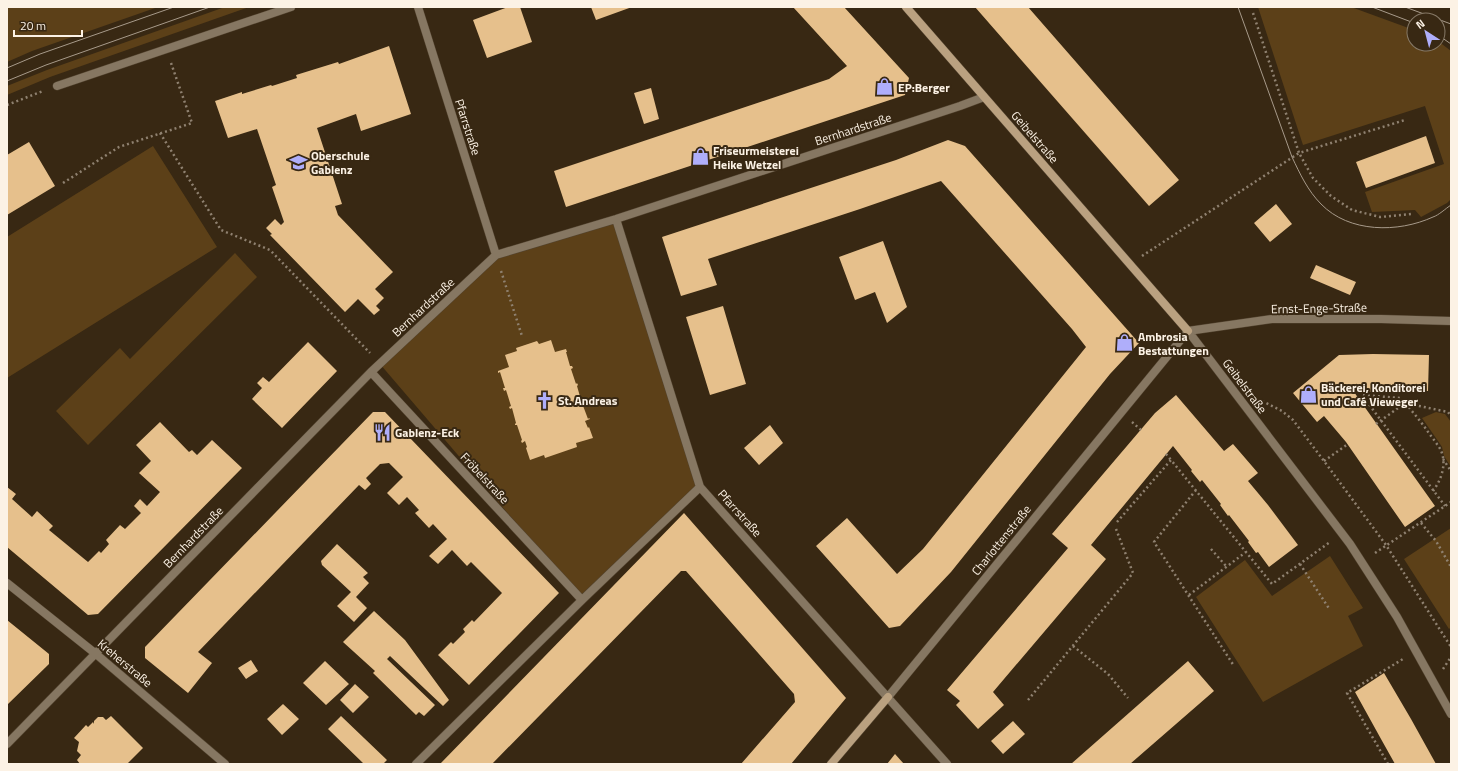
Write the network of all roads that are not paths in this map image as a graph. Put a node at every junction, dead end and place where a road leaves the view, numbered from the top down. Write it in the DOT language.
graph roads {
  1 [pos="291,7"];
  2 [pos="418,7"];
  3 [pos="906,7"];
  4 [pos="57,86"];
  5 [pos="984,97"];
  6 [pos="616,219"];
  7 [pos="496,255"];
  8 [pos="1451,321"];
  9 [pos="1188,331"];
  10 [pos="371,372"];
  11 [pos="700,487"];
  12 [pos="7,583"];
  13 [pos="582,600"];
  14 [pos="96,654"];
  15 [pos="888,697"];
  16 [pos="1451,714"];
  17 [pos="7,744"];
  18 [pos="225,764"];
  19 [pos="416,764"];
  20 [pos="831,764"];
  21 [pos="947,764"];
  1 -- 4 [label="street"];
  2 -- 7 [label="street, Pfarrstraße"];
  3 -- 5 [label="street, Geibelstraße"];
  5 -- 6 [label="street, Bernhardstraße"];
  5 -- 9 [label="street, Geibelstraße"];
  6 -- 7 [label="street, Bernhardstraße"];
  6 -- 11 [label="street, Pfarrstraße"];
  7 -- 10 [label="street, Bernhardstraße"];
  8 -- 9 [label="street, Ernst-Enge-Straße"];
  9 -- 15 [label="street, Charlottenstraße"];
  9 -- 16 [label="street, Geibelstraße"];
  10 -- 13 [label="street, Fröbelstraße"];
  10 -- 14 [label="street, Bernhardstraße"];
  11 -- 13 [label="street"];
  11 -- 15 [label="street, Pfarrstraße"];
  12 -- 14 [label="street, Kreherstraße"];
  13 -- 19 [label="street"];
  14 -- 17 [label="street, Bernhardstraße"];
  14 -- 18 [label="street, Kreherstraße"];
  15 -- 20 [label="street, Charlottenstraße"];
  15 -- 21 [label="street, Pfarrstraße"];
}
